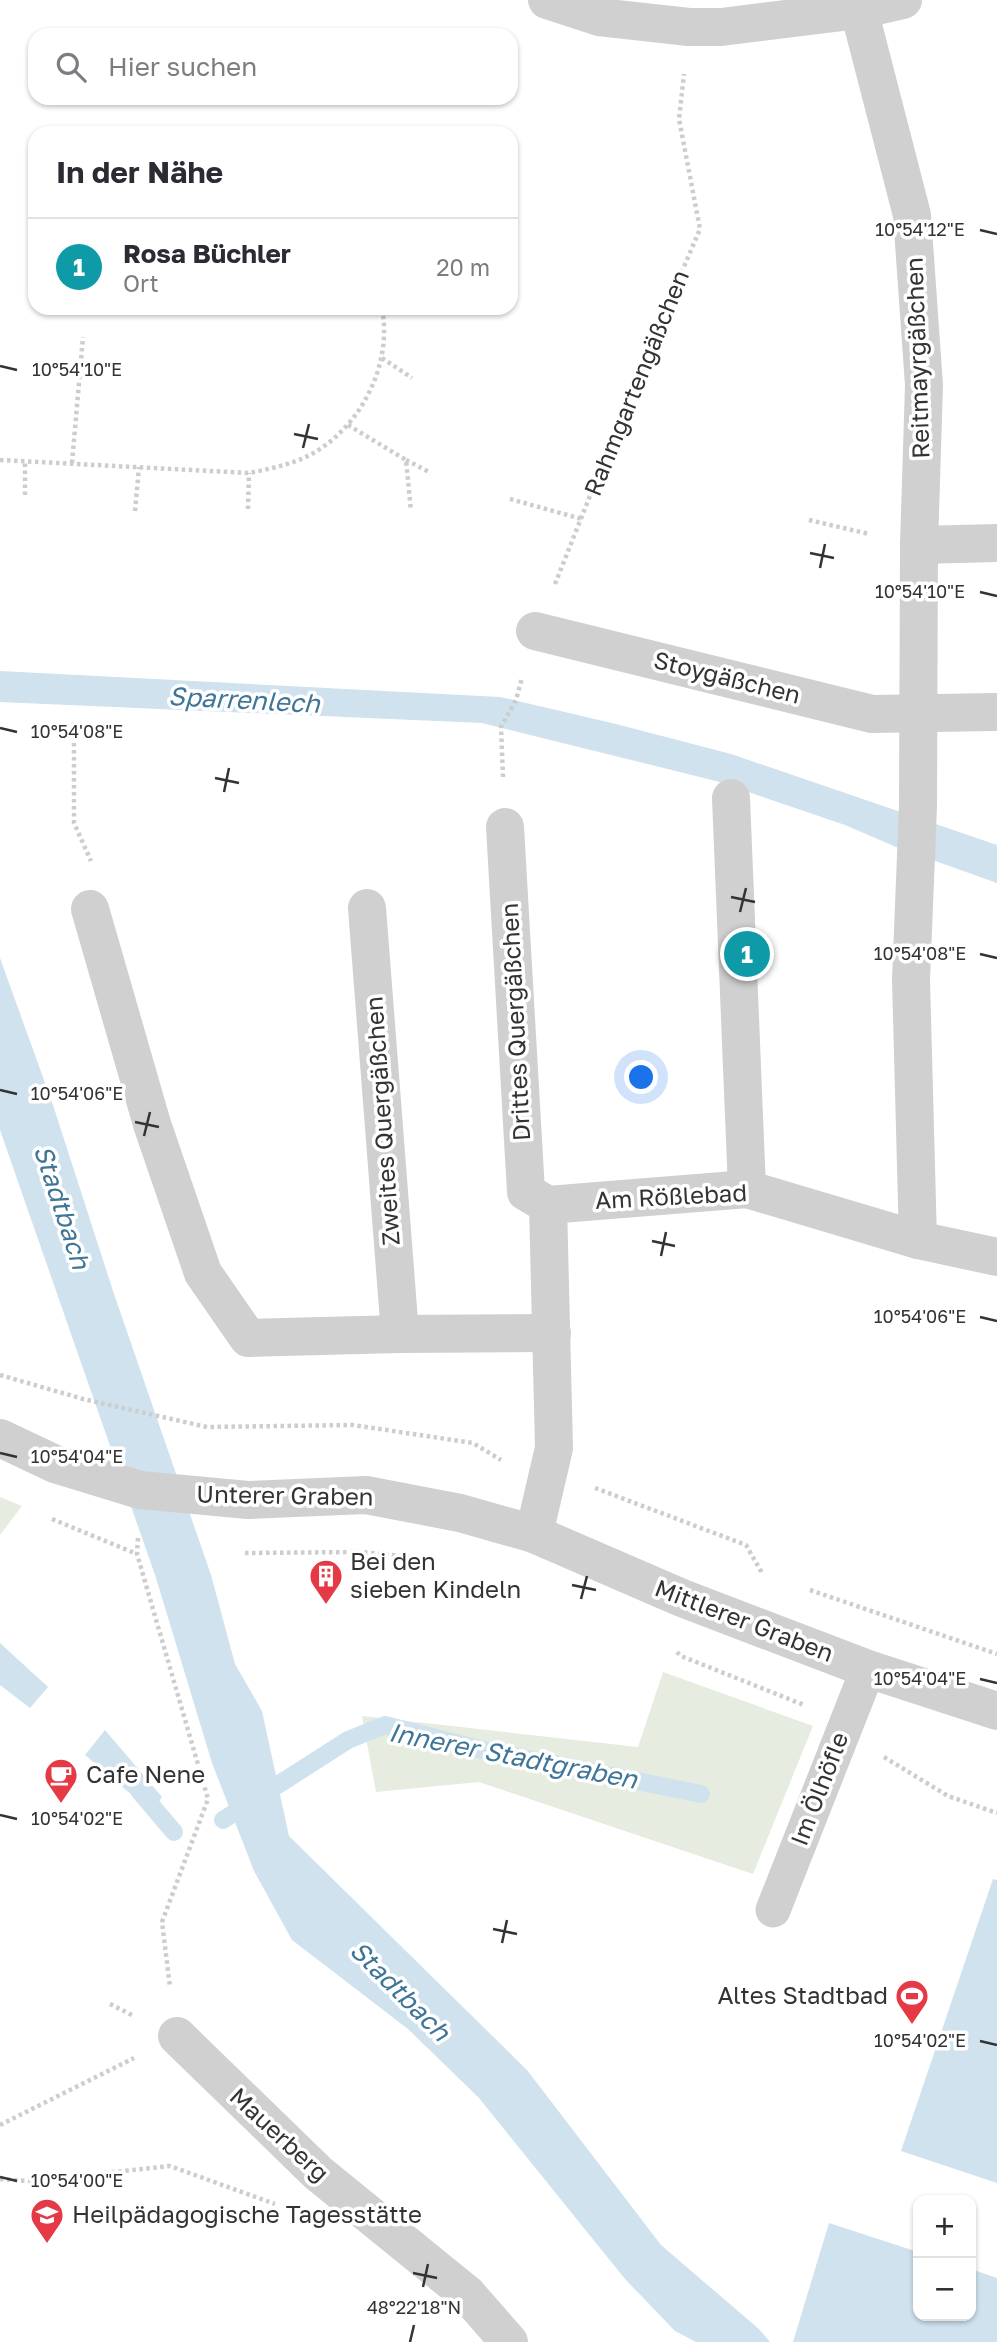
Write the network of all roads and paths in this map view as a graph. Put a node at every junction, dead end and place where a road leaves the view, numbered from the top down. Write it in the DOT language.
graph roads {
  1 [pos="547,0"];
  2 [pos="903,0"];
  3 [pos="859,10"];
  4 [pos="689,27"];
  5 [pos="384,315"];
  6 [pos="83,337"];
  7 [pos="382,358"];
  8 [pos="412,379"];
  9 [pos="348,425"];
  10 [pos="0,460"];
  11 [pos="406,460"];
  12 [pos="25,461"];
  13 [pos="72,463"];
  14 [pos="139,466"];
  15 [pos="249,473"];
  16 [pos="431,473"];
  17 [pos="24,495"];
  18 [pos="510,499"];
  19 [pos="248,509"];
  20 [pos="135,511"];
  21 [pos="411,511"];
  22 [pos="582,519"];
  23 [pos="809,520"];
  24 [pos="997,543"];
  25 [pos="919,545"];
  26 [pos="535,631"];
  27 [pos="997,712"];
  28 [pos="920,714"];
  29 [pos="74,722"];
  30 [pos="502,727"];
  31 [pos="731,799"];
  32 [pos="505,827"];
  33 [pos="367,908"];
  34 [pos="90,909"];
  35 [pos="747,1189"];
  36 [pos="548,1205"];
  37 [pos="918,1240"];
  38 [pos="997,1257"];
  39 [pos="552,1333"];
  40 [pos="400,1334"];
  41 [pos="0,1375"];
  42 [pos="0,1438"];
  43 [pos="545,1489"];
  44 [pos="140,1490"];
  45 [pos="48,1517"];
  46 [pos="534,1534"];
  47 [pos="233,1552"];
  48 [pos="137,1554"];
  49 [pos="402,1556"];
  50 [pos="774,1577"];
  51 [pos="800,1586"];
  52 [pos="672,1648"];
  53 [pos="997,1654"];
  54 [pos="867,1669"];
  55 [pos="997,1711"];
  56 [pos="844,1729"];
  57 [pos="997,1813"];
  58 [pos="773,1910"];
  59 [pos="177,2036"];
  60 [pos="0,2124"];
  61 [pos="0,2179"];
  62 [pos="286,2208"];
  63 [pos="509,2342"];
  1 -- 4 [label="street"];
  2 -- 3 [label="street"];
  3 -- 4 [label="street"];
  3 -- 25 [label="street, Reitmayrgäßchen"];
  4 -- 22 [label="path, Rahmgartengäßchen"];
  5 -- 7 [label="path"];
  6 -- 13 [label="path"];
  7 -- 8 [label="path"];
  7 -- 9 [label="path"];
  9 -- 11 [label="path"];
  9 -- 15 [label="path"];
  10 -- 12 [label="path"];
  11 -- 16 [label="path"];
  11 -- 21 [label="path"];
  12 -- 13 [label="path"];
  12 -- 17 [label="path"];
  13 -- 14 [label="path"];
  14 -- 15 [label="path"];
  14 -- 20 [label="path"];
  15 -- 19 [label="path"];
  18 -- 22 [label="path"];
  22 -- 26 [label="path, Rahmgartengäßchen"];
  23 -- 25 [label="path"];
  24 -- 25 [label="street"];
  25 -- 28 [label="street, Reitmayrgäßchen"];
  26 -- 28 [label="street, Stoygäßchen"];
  26 -- 30 [label="path, Rahmgartengäßchen"];
  27 -- 28 [label="street, Stoygäßchen"];
  28 -- 37 [label="street, Reitmayrgäßchen"];
  29 -- 34 [label="path"];
  31 -- 35 [label="street"];
  32 -- 36 [label="street, Drittes Quergäßchen"];
  33 -- 40 [label="street, Zweites Quergäßchen"];
  34 -- 40 [label="street"];
  35 -- 36 [label="street, Am Rößlebad"];
  35 -- 37 [label="street, Am Rößlebad"];
  36 -- 39 [label="street"];
  37 -- 38 [label="street, Am Rößlebad"];
  39 -- 40 [label="street"];
  39 -- 43 [label="street"];
  41 -- 43 [label="path"];
  42 -- 44 [label="street, Unterer Graben"];
  43 -- 46 [label="street"];
  43 -- 50 [label="path"];
  44 -- 46 [label="street, Unterer Graben"];
  44 -- 48 [label="path"];
  45 -- 48 [label="path"];
  46 -- 54 [label="street, Mittlerer Graben"];
  47 -- 49 [label="path"];
  48 -- 59 [label="path"];
  51 -- 53 [label="path"];
  52 -- 56 [label="path"];
  54 -- 55 [label="street, Mittlerer Graben"];
  54 -- 56 [label="lane, Im Ölhöfle"];
  56 -- 57 [label="path"];
  56 -- 58 [label="lane, Im Ölhöfle"];
  59 -- 60 [label="path"];
  59 -- 63 [label="street, Mauerberg"];
  61 -- 62 [label="path"];
}
